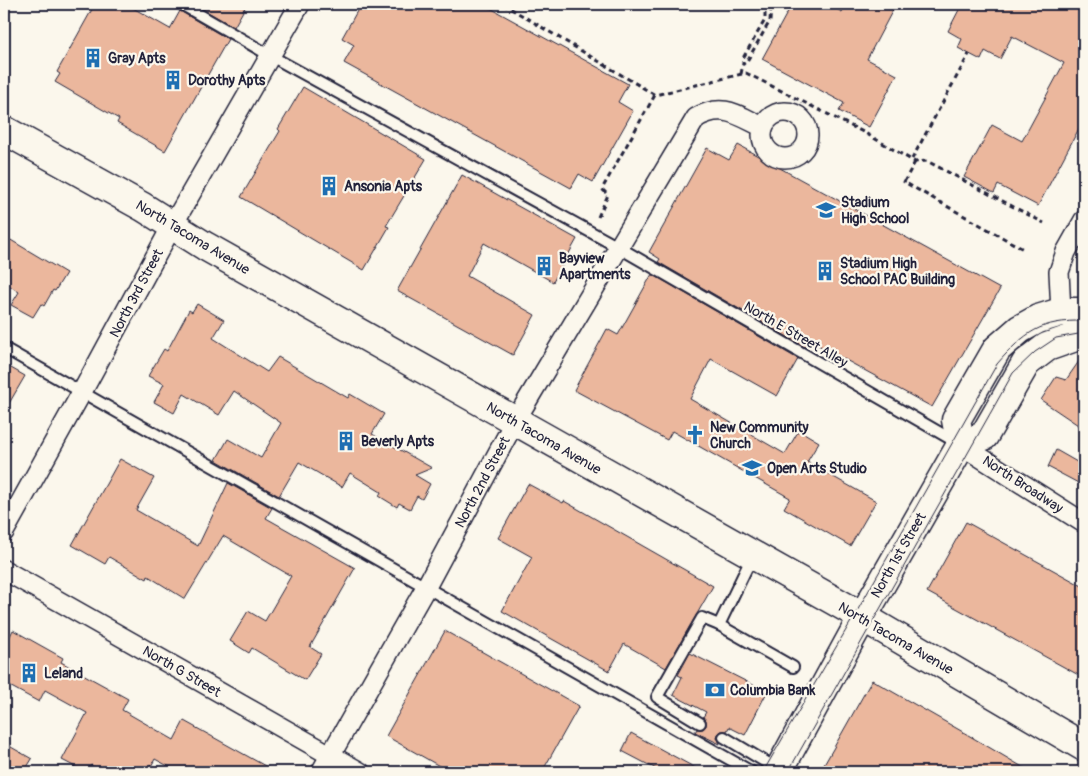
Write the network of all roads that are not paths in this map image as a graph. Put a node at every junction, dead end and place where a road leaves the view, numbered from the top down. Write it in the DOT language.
graph roads {
  1 [pos="181,4"];
  2 [pos="300,4"];
  3 [pos="271,56"];
  4 [pos="763,128"];
  5 [pos="4,130"];
  6 [pos="1084,220"];
  7 [pos="172,226"];
  8 [pos="618,248"];
  9 [pos="1073,312"];
  10 [pos="1084,334"];
  11 [pos="4,348"];
  12 [pos="82,392"];
  13 [pos="515,421"];
  14 [pos="962,445"];
  15 [pos="1084,524"];
  16 [pos="4,532"];
  17 [pos="753,556"];
  18 [pos="4,570"];
  19 [pos="426,587"];
  20 [pos="862,618"];
  21 [pos="719,625"];
  22 [pos="793,667"];
  23 [pos="700,723"];
  24 [pos="724,737"];
  25 [pos="1084,747"];
  26 [pos="331,755"];
  27 [pos="779,771"];
  28 [pos="321,772"];
  29 [pos="360,772"];
  30 [pos="752,772"];
  1 -- 3 [label="lane, North E Street Alley"];
  2 -- 3 [label="street, North 3rd Street"];
  3 -- 7 [label="street, North 3rd Street"];
  3 -- 8 [label="lane, North E Street Alley"];
  4 -- 8 [label="street, North 2nd Street"];
  5 -- 7 [label="street, North Tacoma Avenue"];
  6 -- 9 [label="street"];
  7 -- 12 [label="street, North 3rd Street"];
  7 -- 13 [label="street, North Tacoma Avenue"];
  8 -- 13 [label="street, North 2nd Street"];
  8 -- 14 [label="lane, North E Street Alley"];
  9 -- 14 [label="street"];
  10 -- 14 [label="street"];
  11 -- 12 [label="lane"];
  12 -- 16 [label="street, North 3rd Street"];
  12 -- 19 [label="lane"];
  13 -- 17 [label="street, North Tacoma Avenue"];
  13 -- 19 [label="street, North 2nd Street"];
  14 -- 15 [label="street, North Broadway"];
  14 -- 20 [label="street, North 1st Street"];
  17 -- 20 [label="street, North Tacoma Avenue"];
  17 -- 21 [label="lane"];
  18 -- 26 [label="street, North G Street"];
  19 -- 26 [label="street, North 2nd Street"];
  19 -- 30 [label="lane"];
  20 -- 25 [label="street, North Tacoma Avenue"];
  20 -- 27 [label="street, North 1st Street"];
  21 -- 22 [label="lane"];
  21 -- 23 [label="lane"];
  24 -- 27 [label="lane"];
  26 -- 28 [label="street, North 2nd Street"];
  26 -- 29 [label="street, North G Street"];
}
